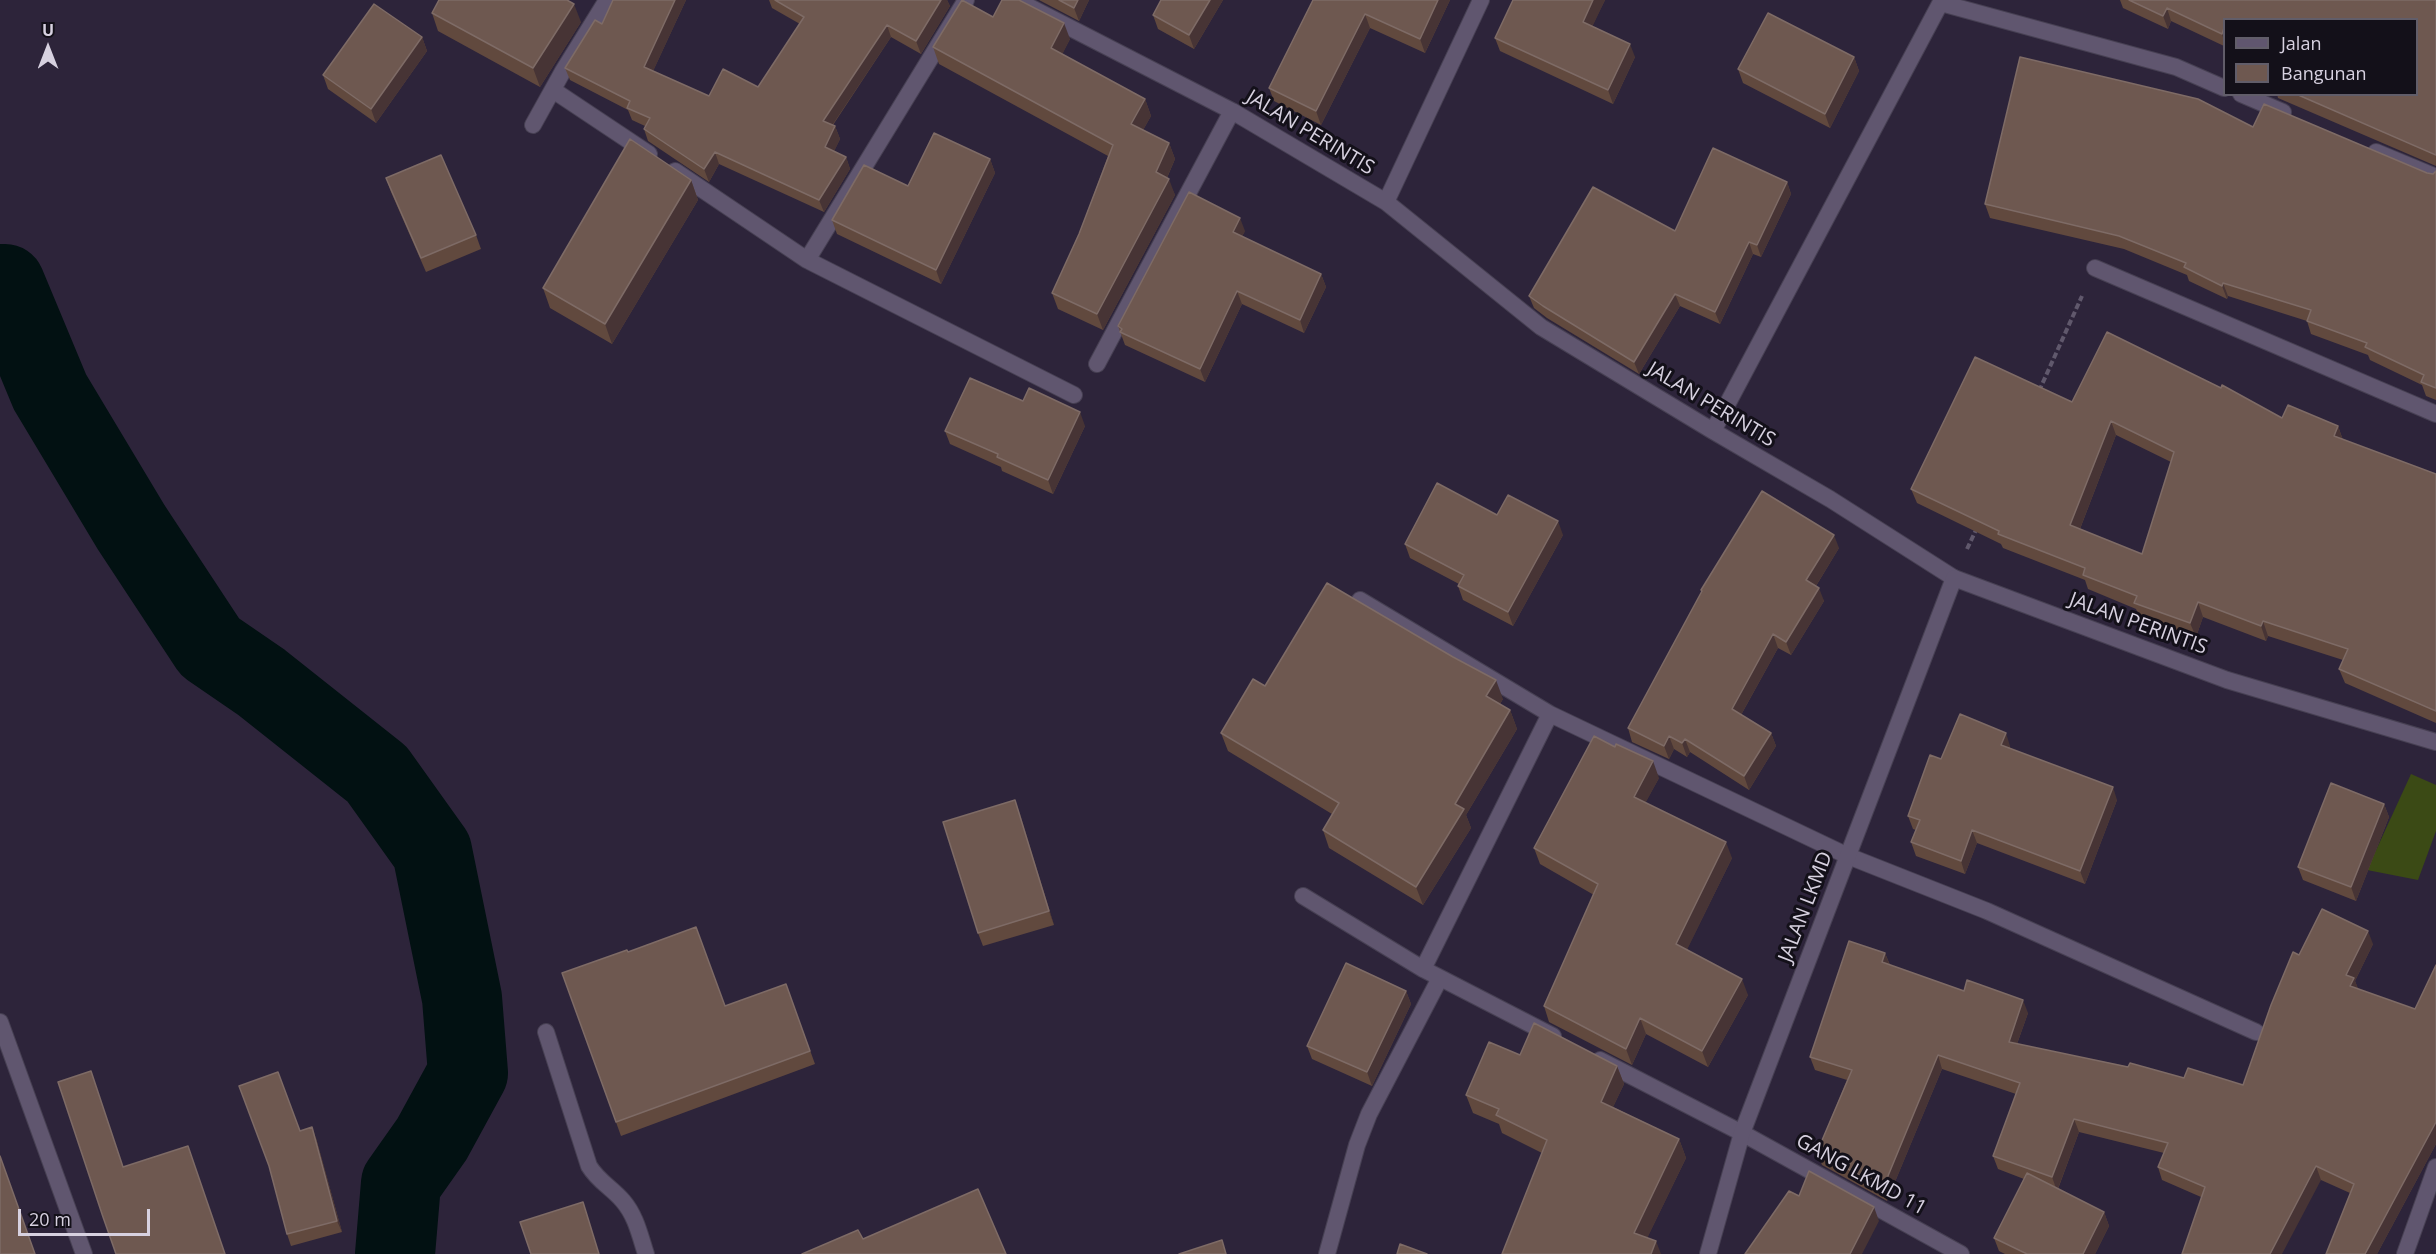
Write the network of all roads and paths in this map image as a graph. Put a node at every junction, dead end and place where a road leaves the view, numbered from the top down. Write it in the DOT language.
graph roads {
  1 [pos="608,0"];
  2 [pos="966,0"];
  3 [pos="1016,0"];
  4 [pos="1481,0"];
  5 [pos="1942,2"];
  6 [pos="2223,87"];
  7 [pos="553,90"];
  8 [pos="2246,96"];
  9 [pos="1232,111"];
  10 [pos="2295,117"];
  11 [pos="533,125"];
  12 [pos="2360,145"];
  13 [pos="2436,177"];
  14 [pos="1386,202"];
  15 [pos="807,260"];
  16 [pos="2095,268"];
  17 [pos="1097,364"];
  18 [pos="1074,394"];
  19 [pos="2037,397"];
  20 [pos="2436,414"];
  21 [pos="1713,431"];
  22 [pos="1978,525"];
  23 [pos="1954,579"];
  24 [pos="1360,600"];
  25 [pos="1550,714"];
  26 [pos="2436,742"];
  27 [pos="1848,856"];
  28 [pos="1303,896"];
  29 [pos="1423,969"];
  30 [pos="1440,978"];
  31 [pos="0,1022"];
  32 [pos="546,1032"];
  33 [pos="2256,1032"];
  34 [pos="1565,1042"];
  35 [pos="1586,1053"];
  36 [pos="1742,1133"];
  37 [pos="2436,1167"];
  38 [pos="84,1254"];
  39 [pos="646,1254"];
  40 [pos="1327,1254"];
  41 [pos="1708,1254"];
  42 [pos="1961,1254"];
  43 [pos="2405,1254"];
  1 -- 7 [label="street"];
  2 -- 15 [label="street"];
  3 -- 9 [label="street, JALAN PERINTIS"];
  4 -- 14 [label="street"];
  5 -- 6 [label="street"];
  5 -- 21 [label="street"];
  7 -- 11 [label="street"];
  7 -- 15 [label="street"];
  8 -- 10 [label="street"];
  9 -- 14 [label="street, JALAN PERINTIS"];
  9 -- 17 [label="street"];
  12 -- 13 [label="street"];
  14 -- 21 [label="street, JALAN PERINTIS"];
  15 -- 18 [label="street"];
  16 -- 19 [label="path"];
  16 -- 20 [label="street"];
  21 -- 23 [label="street, JALAN PERINTIS"];
  22 -- 23 [label="path"];
  23 -- 26 [label="street, JALAN PERINTIS"];
  23 -- 27 [label="street, JALAN LKMD"];
  24 -- 25 [label="street"];
  25 -- 27 [label="street"];
  25 -- 29 [label="street"];
  27 -- 33 [label="street"];
  27 -- 36 [label="street, JALAN LKMD"];
  28 -- 29 [label="street"];
  29 -- 30 [label="street"];
  30 -- 34 [label="street"];
  30 -- 40 [label="street"];
  31 -- 38 [label="street"];
  32 -- 39 [label="street"];
  35 -- 36 [label="street, GANG LKMD 11"];
  36 -- 41 [label="street, JALAN LKMD"];
  36 -- 42 [label="street, GANG LKMD 11"];
  37 -- 43 [label="street"];
}
